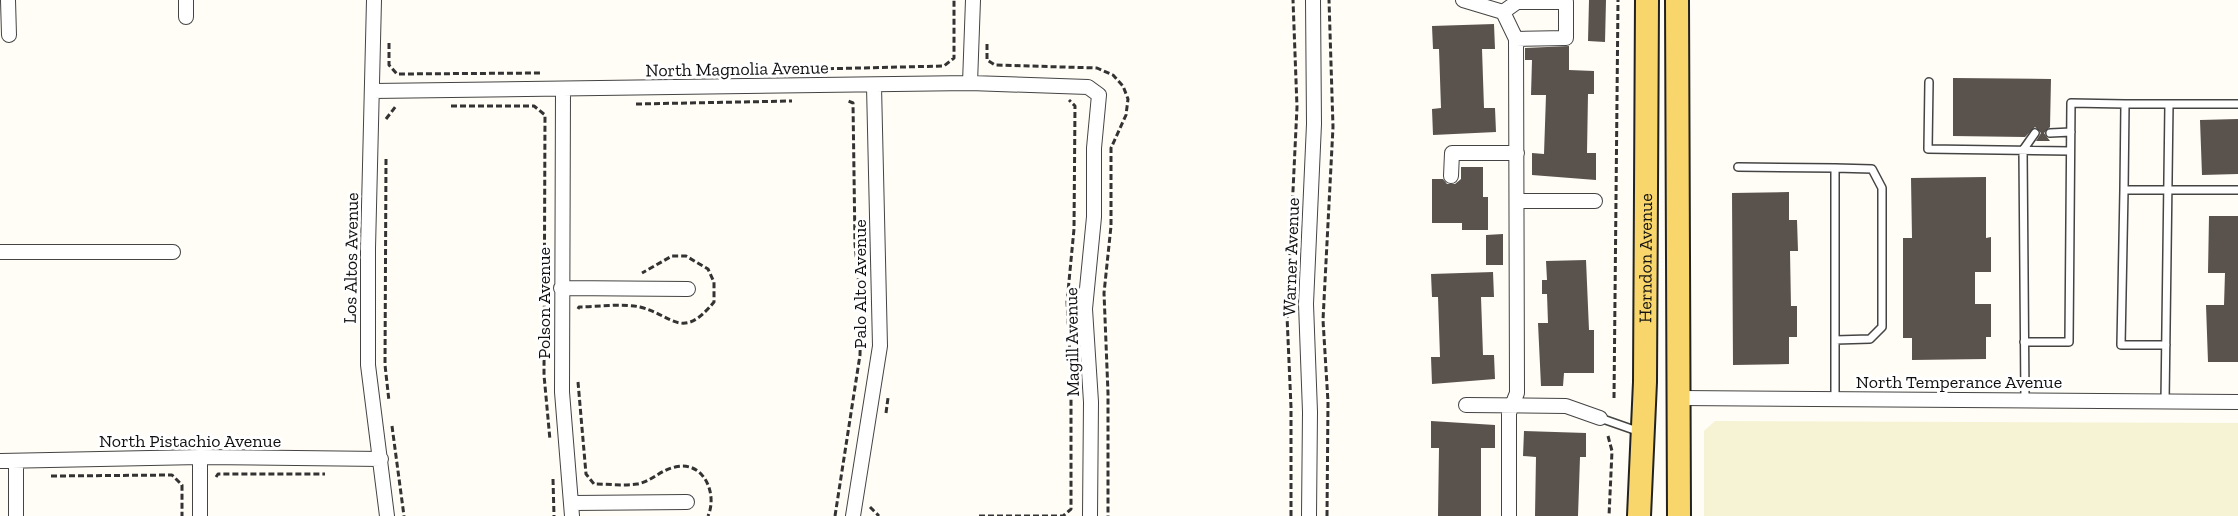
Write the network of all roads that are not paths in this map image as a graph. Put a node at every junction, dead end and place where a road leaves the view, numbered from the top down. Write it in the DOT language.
graph roads {
  1 [pos="8,0"];
  2 [pos="186,0"];
  3 [pos="374,0"];
  4 [pos="973,0"];
  5 [pos="1313,0"];
  6 [pos="1647,0"];
  7 [pos="1663,0"];
  8 [pos="1677,0"];
  9 [pos="1464,1"];
  10 [pos="1503,12"];
  11 [pos="186,17"];
  12 [pos="9,35"];
  13 [pos="1516,39"];
  14 [pos="1929,82"];
  15 [pos="969,83"];
  16 [pos="874,86"];
  17 [pos="562,89"];
  18 [pos="374,91"];
  19 [pos="1099,95"];
  20 [pos="2125,104"];
  21 [pos="2169,104"];
  22 [pos="2238,104"];
  23 [pos="1677,121"];
  24 [pos="2071,132"];
  25 [pos="2035,133"];
  26 [pos="2050,133"];
  27 [pos="2023,150"];
  28 [pos="2070,151"];
  29 [pos="1517,153"];
  30 [pos="1738,167"];
  31 [pos="1835,168"];
  32 [pos="1451,176"];
  33 [pos="2124,190"];
  34 [pos="2238,190"];
  35 [pos="2168,191"];
  36 [pos="1517,201"];
  37 [pos="1595,201"];
  38 [pos="0,252"];
  39 [pos="173,252"];
  40 [pos="561,288"];
  41 [pos="688,289"];
  42 [pos="1835,340"];
  43 [pos="2024,342"];
  44 [pos="2166,345"];
  45 [pos="1680,398"];
  46 [pos="1835,399"];
  47 [pos="2025,399"];
  48 [pos="2165,402"];
  49 [pos="2238,402"];
  50 [pos="1466,405"];
  51 [pos="1513,405"];
  52 [pos="1600,418"];
  53 [pos="1643,432"];
  54 [pos="200,457"];
  55 [pos="381,459"];
  56 [pos="0,461"];
  57 [pos="16,461"];
  58 [pos="687,501"];
  59 [pos="572,509"];
  60 [pos="16,516"];
  61 [pos="200,516"];
  62 [pos="387,516"];
  63 [pos="853,516"];
  64 [pos="1090,516"];
  65 [pos="1309,516"];
  66 [pos="1509,516"];
  67 [pos="1639,516"];
  68 [pos="1679,516"];
  1 -- 12 [label="street"];
  2 -- 11 [label="street"];
  3 -- 18 [label="street, Los Altos Avenue"];
  4 -- 15 [label="street"];
  5 -- 65 [label="street, Warner Avenue"];
  6 -- 53 [label="main road, Herndon Avenue"];
  7 -- 23 [label="main road"];
  8 -- 23 [label="main road, Herndon Avenue"];
  9 -- 10 [label="street"];
  10 -- 13 [label="street"];
  10 -- 13 [label="street"];
  13 -- 29 [label="street"];
  14 -- 27 [label="lane"];
  15 -- 16 [label="street, North Magnolia Avenue"];
  15 -- 19 [label="street, North Magnolia Avenue"];
  16 -- 17 [label="street, North Magnolia Avenue"];
  16 -- 63 [label="street, Palo Alto Avenue"];
  17 -- 18 [label="street, North Magnolia Avenue"];
  17 -- 40 [label="street, Polson Avenue"];
  18 -- 55 [label="street, Los Altos Avenue"];
  19 -- 64 [label="street, Magill Avenue"];
  20 -- 21 [label="lane"];
  20 -- 24 [label="lane"];
  20 -- 33 [label="lane"];
  21 -- 22 [label="lane"];
  21 -- 35 [label="lane"];
  23 -- 45 [label="main road, Herndon Avenue"];
  24 -- 26 [label="lane"];
  24 -- 28 [label="lane"];
  25 -- 27 [label="lane"];
  27 -- 28 [label="lane"];
  27 -- 43 [label="lane"];
  28 -- 43 [label="lane"];
  29 -- 32 [label="street"];
  29 -- 36 [label="street"];
  30 -- 31 [label="lane"];
  31 -- 42 [label="lane"];
  31 -- 42 [label="lane"];
  33 -- 35 [label="lane"];
  33 -- 44 [label="lane"];
  34 -- 35 [label="lane"];
  35 -- 44 [label="lane"];
  36 -- 37 [label="street"];
  36 -- 51 [label="street"];
  38 -- 39 [label="street"];
  40 -- 41 [label="street"];
  40 -- 59 [label="street, Polson Avenue"];
  42 -- 46 [label="lane"];
  43 -- 47 [label="lane"];
  44 -- 48 [label="lane"];
  45 -- 46 [label="street, North Temperance Avenue"];
  45 -- 68 [label="main road, Herndon Avenue"];
  46 -- 47 [label="street, North Temperance Avenue"];
  47 -- 48 [label="street, North Temperance Avenue"];
  48 -- 49 [label="street, North Temperance Avenue"];
  50 -- 51 [label="street"];
  51 -- 52 [label="street"];
  51 -- 66 [label="street"];
  52 -- 53 [label="lane"];
  53 -- 67 [label="main road, Herndon Avenue"];
  54 -- 55 [label="street, North Pistachio Avenue"];
  54 -- 57 [label="street, North Pistachio Avenue"];
  54 -- 61 [label="street"];
  55 -- 62 [label="street, Los Altos Avenue"];
  56 -- 57 [label="street, North Pistachio Avenue"];
  57 -- 60 [label="street"];
  58 -- 59 [label="street"];
}
